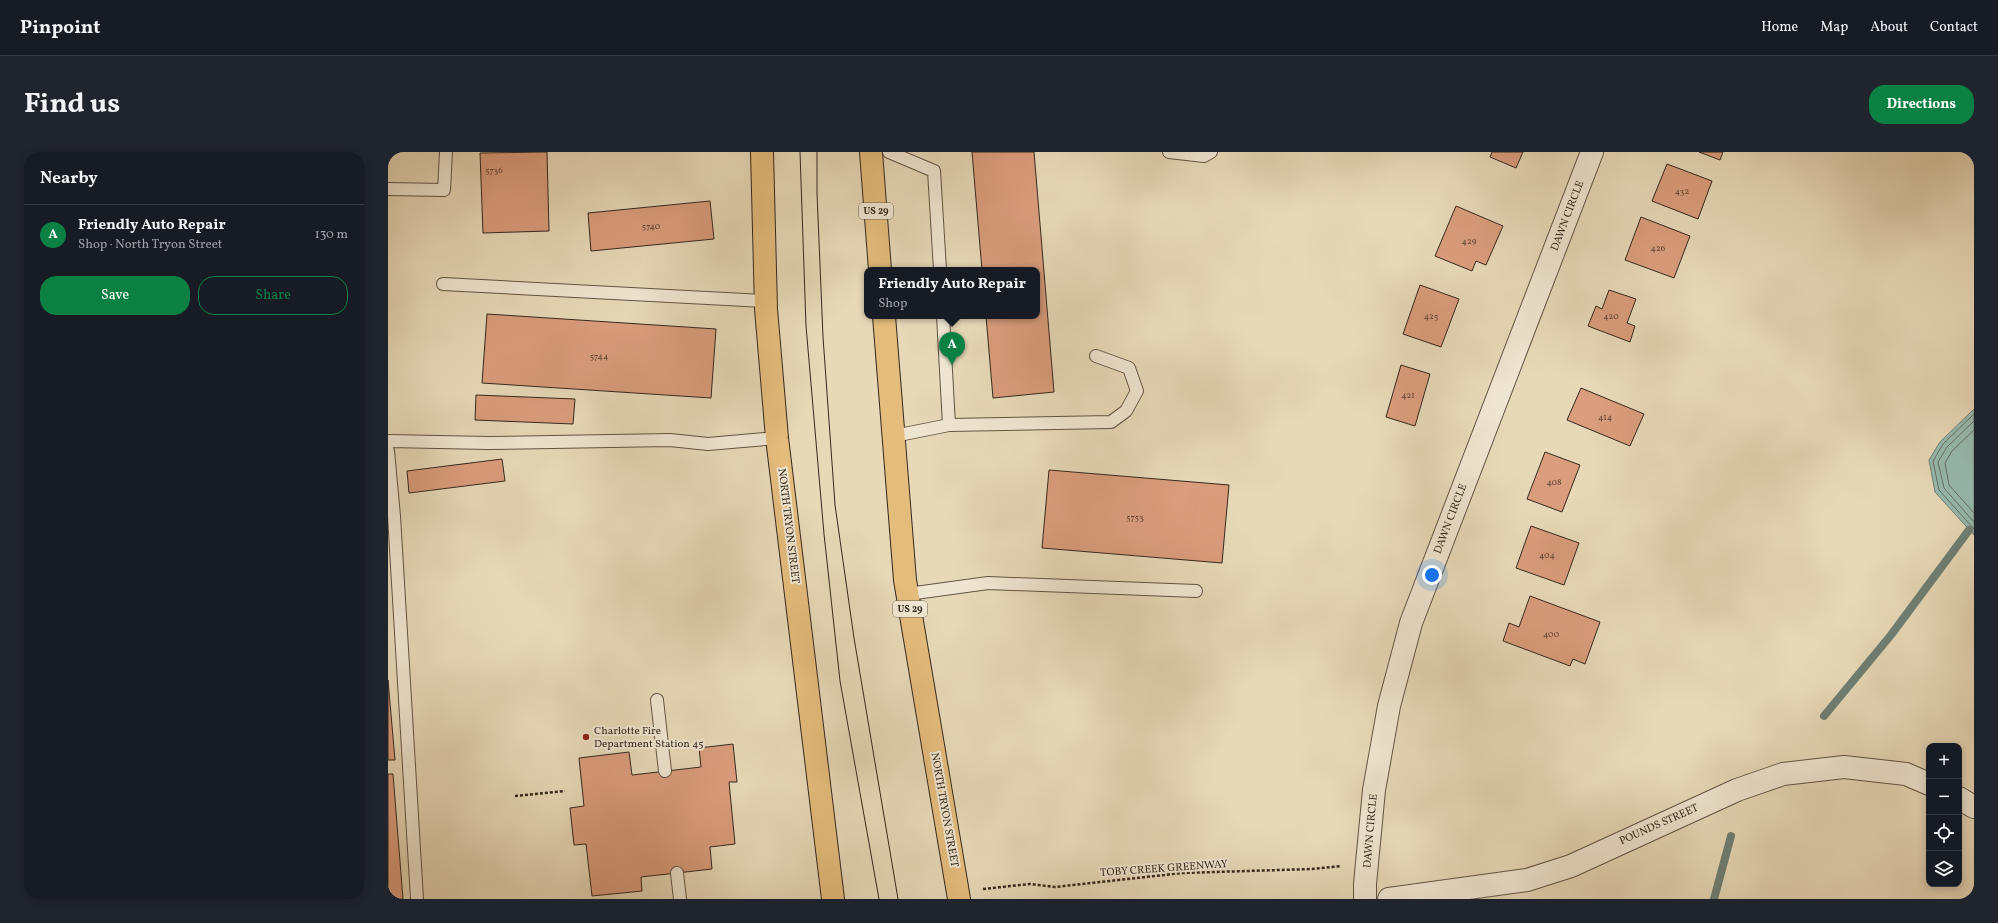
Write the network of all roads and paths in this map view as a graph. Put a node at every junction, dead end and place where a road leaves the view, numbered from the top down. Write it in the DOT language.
graph roads {
  1 [pos="446,152"];
  2 [pos="762,152"];
  3 [pos="871,152"];
  4 [pos="889,152"];
  5 [pos="1169,152"];
  6 [pos="1211,152"];
  7 [pos="1592,152"];
  8 [pos="388,189"];
  9 [pos="880,267"];
  10 [pos="940,267"];
  11 [pos="444,284"];
  12 [pos="765,301"];
  13 [pos="884,319"];
  14 [pos="943,319"];
  15 [pos="1096,356"];
  16 [pos="949,425"];
  17 [pos="894,436"];
  18 [pos="777,438"];
  19 [pos="388,441"];
  20 [pos="388,451"];
  21 [pos="1196,591"];
  22 [pos="908,594"];
  23 [pos="657,700"];
  24 [pos="666,771"];
  25 [pos="1926,783"];
  26 [pos="565,791"];
  27 [pos="515,796"];
  28 [pos="1962,800"];
  29 [pos="1974,807"];
  30 [pos="1343,866"];
  31 [pos="677,873"];
  32 [pos="979,889"];
  33 [pos="417,899"];
  34 [pos="680,899"];
  35 [pos="833,899"];
  36 [pos="959,899"];
  37 [pos="1366,899"];
  38 [pos="1389,899"];
  1 -- 8 [label="lane"];
  2 -- 12 [label="main road, NORTH TRYON STREET"];
  3 -- 9 [label="main road, US 29"];
  4 -- 10 [label="lane"];
  5 -- 6 [label="lane"];
  7 -- 37 [label="street, DAWN CIRCLE"];
  11 -- 12 [label="lane"];
  12 -- 18 [label="main road, NORTH TRYON STREET"];
  13 -- 17 [label="main road, NORTH TRYON STREET / US 29"];
  14 -- 16 [label="lane"];
  15 -- 16 [label="lane"];
  16 -- 17 [label="lane"];
  17 -- 22 [label="main road, NORTH TRYON STREET / US 29"];
  18 -- 19 [label="lane"];
  18 -- 35 [label="main road, NORTH TRYON STREET"];
  20 -- 33 [label="lane"];
  21 -- 22 [label="lane"];
  22 -- 36 [label="main road, NORTH TRYON STREET / US 29"];
  23 -- 24 [label="lane"];
  25 -- 38 [label="street, POUNDS STREET"];
  26 -- 27 [label="path"];
  28 -- 29 [label="street"];
  30 -- 32 [label="path, TOBY CREEK GREENWAY"];
  31 -- 34 [label="lane"];
}
